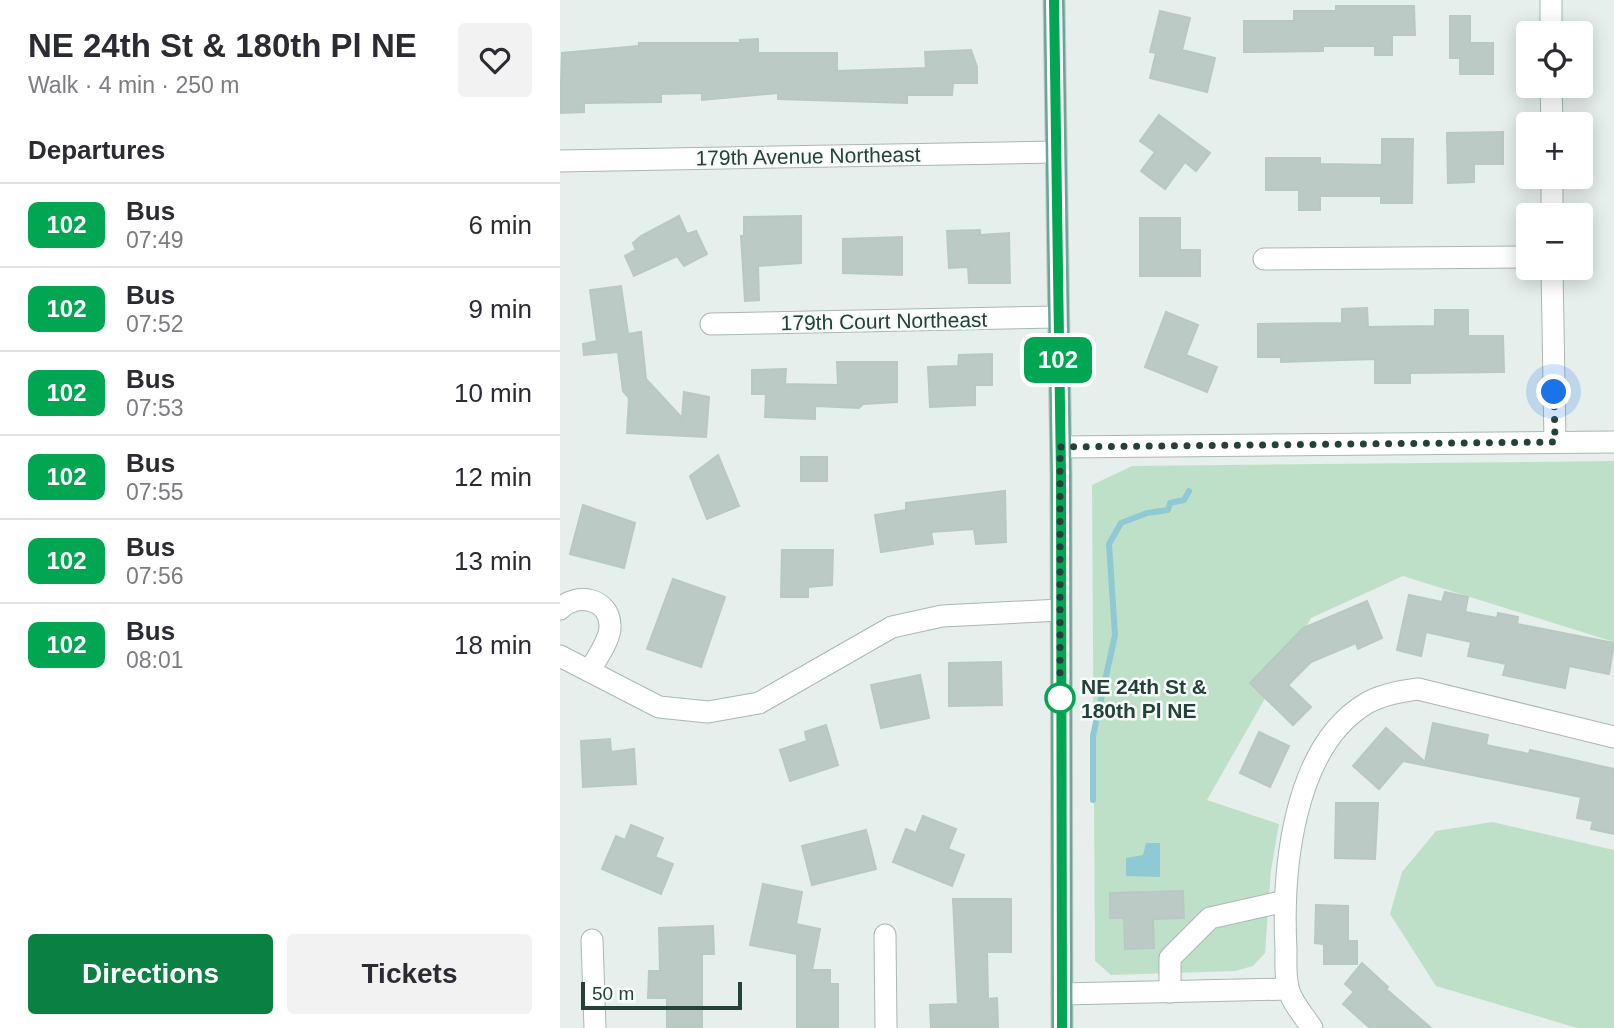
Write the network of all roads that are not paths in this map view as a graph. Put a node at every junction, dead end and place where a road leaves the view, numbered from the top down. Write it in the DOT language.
graph roads {
  1 [pos="1054,0"];
  2 [pos="1551,0"];
  3 [pos="1551,21"];
  4 [pos="1056,152"];
  5 [pos="560,161"];
  6 [pos="1516,257"];
  7 [pos="1264,259"];
  8 [pos="1552,280"];
  9 [pos="1057,317"];
  10 [pos="711,324"];
  11 [pos="1555,442"];
  12 [pos="1614,442"];
  13 [pos="1060,447"];
  14 [pos="560,609"];
  15 [pos="1060,610"];
  16 [pos="560,656"];
  17 [pos="590,671"];
  18 [pos="1614,737"];
  19 [pos="1285,901"];
  20 [pos="885,935"];
  21 [pos="592,940"];
  22 [pos="1288,989"];
  23 [pos="1170,992"];
  24 [pos="1062,994"];
  25 [pos="594,1028"];
  26 [pos="886,1028"];
  27 [pos="1062,1028"];
  28 [pos="1312,1028"];
  1 -- 4 [label="main road"];
  2 -- 3 [label="street"];
  4 -- 5 [label="street, 179th Avenue Northeast"];
  4 -- 9 [label="main road"];
  6 -- 7 [label="street"];
  8 -- 11 [label="street"];
  9 -- 10 [label="street, 179th Court Northeast"];
  9 -- 13 [label="main road"];
  11 -- 12 [label="street"];
  11 -- 13 [label="street"];
  13 -- 15 [label="main road"];
  14 -- 17 [label="street"];
  15 -- 17 [label="street"];
  15 -- 24 [label="main road"];
  16 -- 17 [label="street"];
  18 -- 19 [label="street"];
  19 -- 22 [label="street"];
  19 -- 23 [label="street"];
  20 -- 26 [label="street"];
  21 -- 25 [label="street"];
  22 -- 23 [label="street"];
  22 -- 28 [label="street"];
  23 -- 24 [label="street"];
  24 -- 27 [label="main road"];
}
